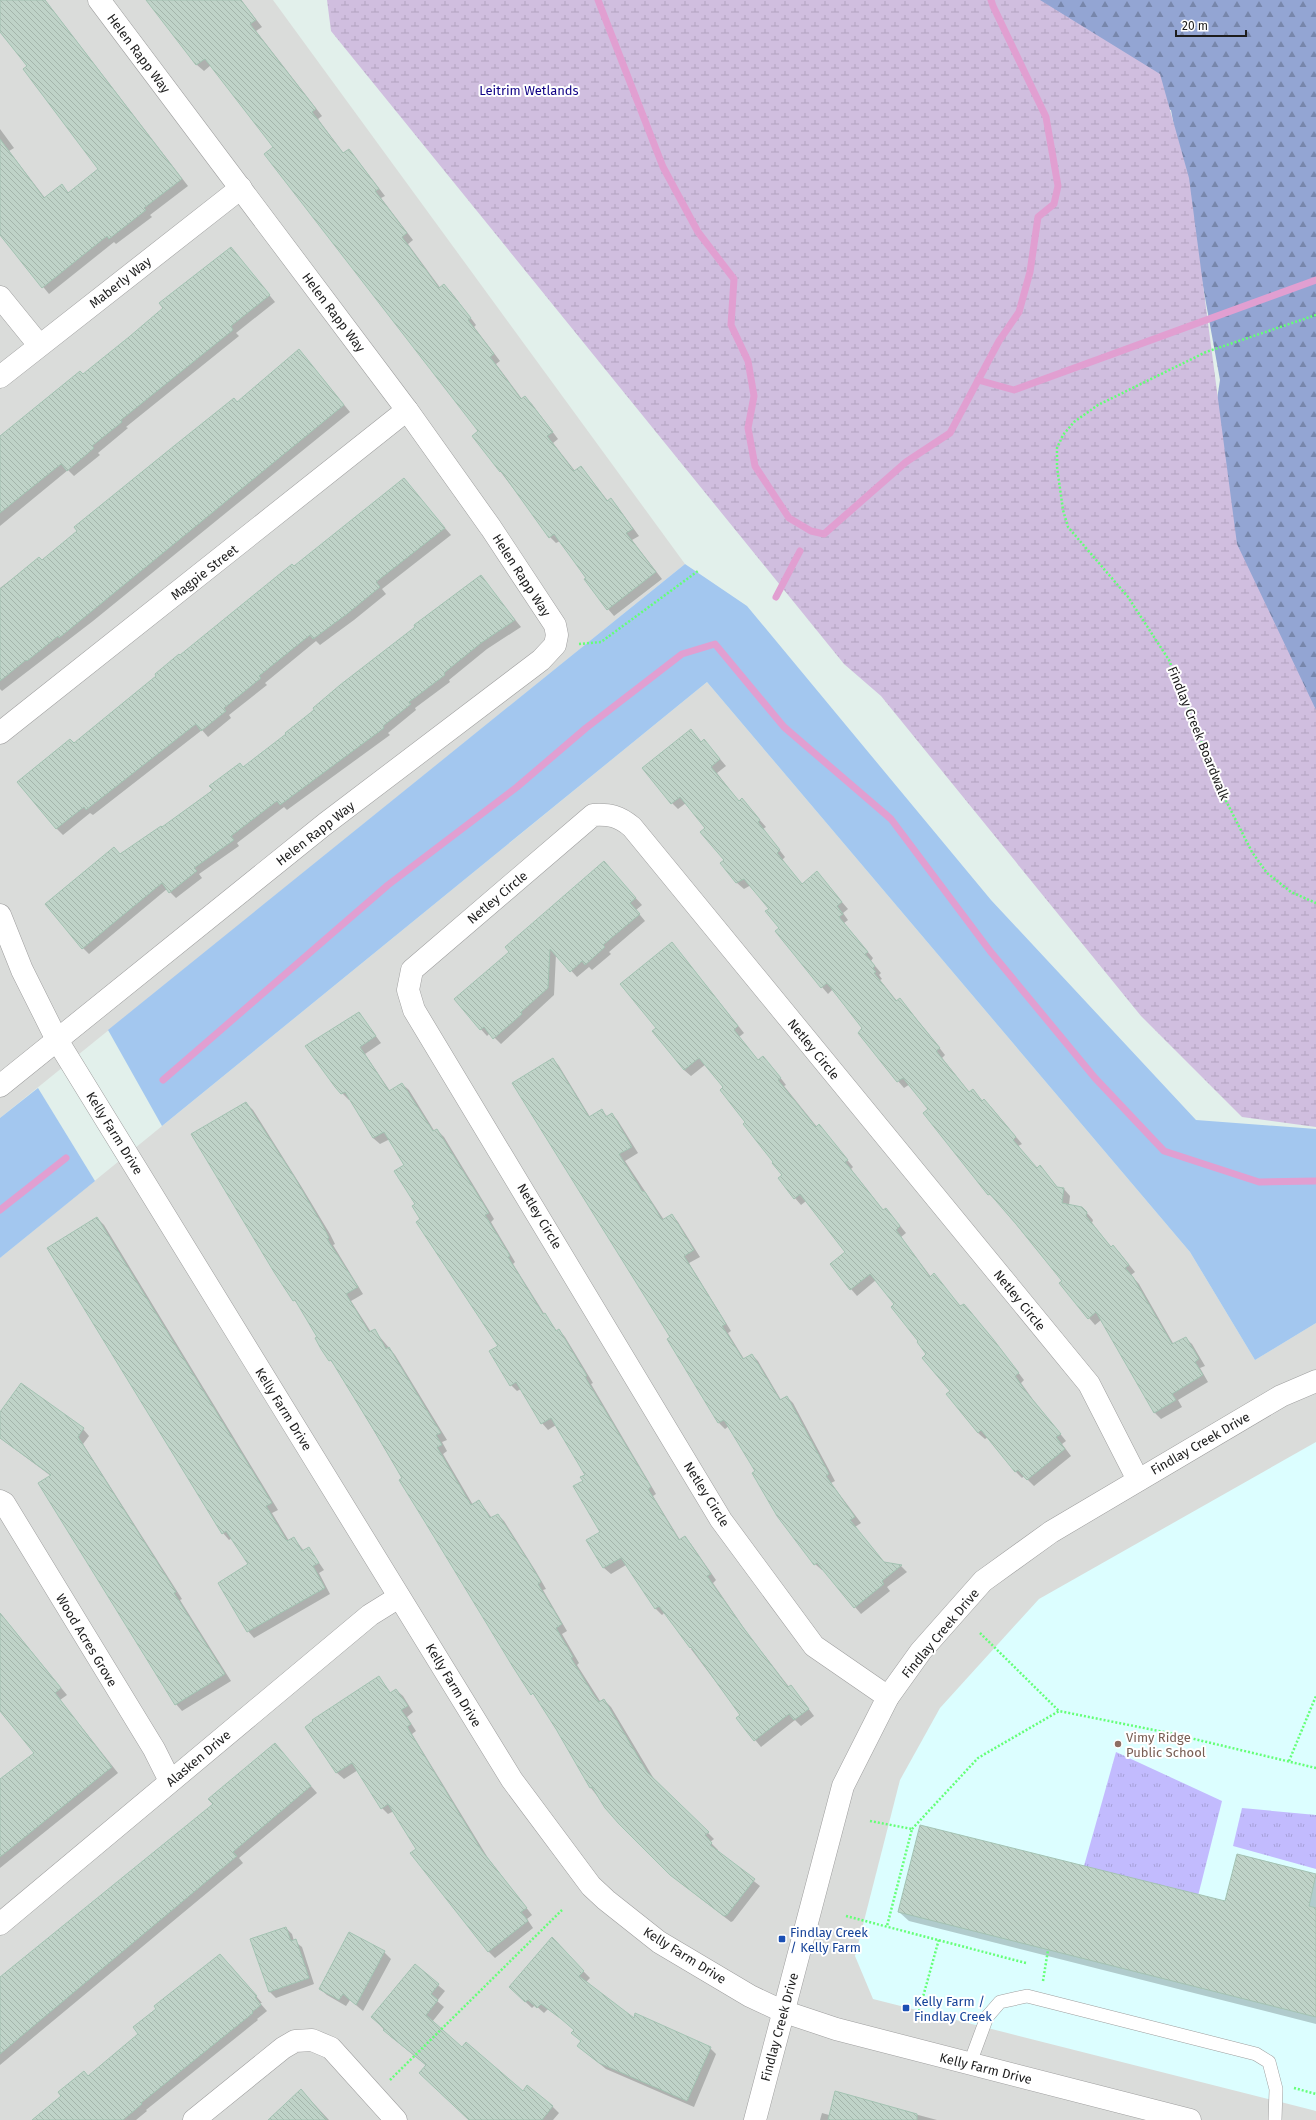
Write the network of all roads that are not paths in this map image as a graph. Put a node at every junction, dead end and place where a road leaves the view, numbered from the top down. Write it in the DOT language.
graph roads {
  1 [pos="99,0"];
  2 [pos="240,188"];
  3 [pos="0,297"];
  4 [pos="39,345"];
  5 [pos="0,377"];
  6 [pos="407,410"];
  7 [pos="0,733"];
  8 [pos="0,915"];
  9 [pos="58,1040"];
  10 [pos="0,1086"];
  11 [pos="1316,1381"];
  12 [pos="1138,1480"];
  13 [pos="0,1501"];
  14 [pos="399,1597"];
  15 [pos="888,1696"];
  16 [pos="170,1781"];
  17 [pos="0,1924"];
  18 [pos="782,2011"];
  19 [pos="970,2064"];
  20 [pos="194,2120"];
  21 [pos="396,2120"];
  22 [pos="754,2120"];
  23 [pos="1190,2120"];
  24 [pos="1275,2120"];
  1 -- 2 [label="street, Helen Rapp Way"];
  2 -- 4 [label="street, Maberly Way"];
  2 -- 6 [label="street, Helen Rapp Way"];
  3 -- 4 [label="street"];
  4 -- 5 [label="street, Maberly Way"];
  6 -- 7 [label="street, Magpie Street"];
  6 -- 9 [label="street, Helen Rapp Way"];
  8 -- 9 [label="street, Kelly Farm Drive"];
  9 -- 10 [label="street, Helen Rapp Way"];
  9 -- 14 [label="street, Kelly Farm Drive"];
  11 -- 12 [label="street, Findlay Creek Drive"];
  12 -- 15 [label="street, Findlay Creek Drive"];
  12 -- 15 [label="street, Netley Circle"];
  13 -- 16 [label="street, Wood Acres Grove"];
  14 -- 16 [label="street, Alasken Drive"];
  14 -- 18 [label="street, Kelly Farm Drive"];
  15 -- 18 [label="street, Findlay Creek Drive"];
  16 -- 17 [label="street, Alasken Drive"];
  18 -- 19 [label="street, Kelly Farm Drive"];
  18 -- 22 [label="street, Findlay Creek Drive"];
  19 -- 23 [label="street, Kelly Farm Drive"];
  19 -- 24 [label="lane"];
  20 -- 21 [label="street"];
}
